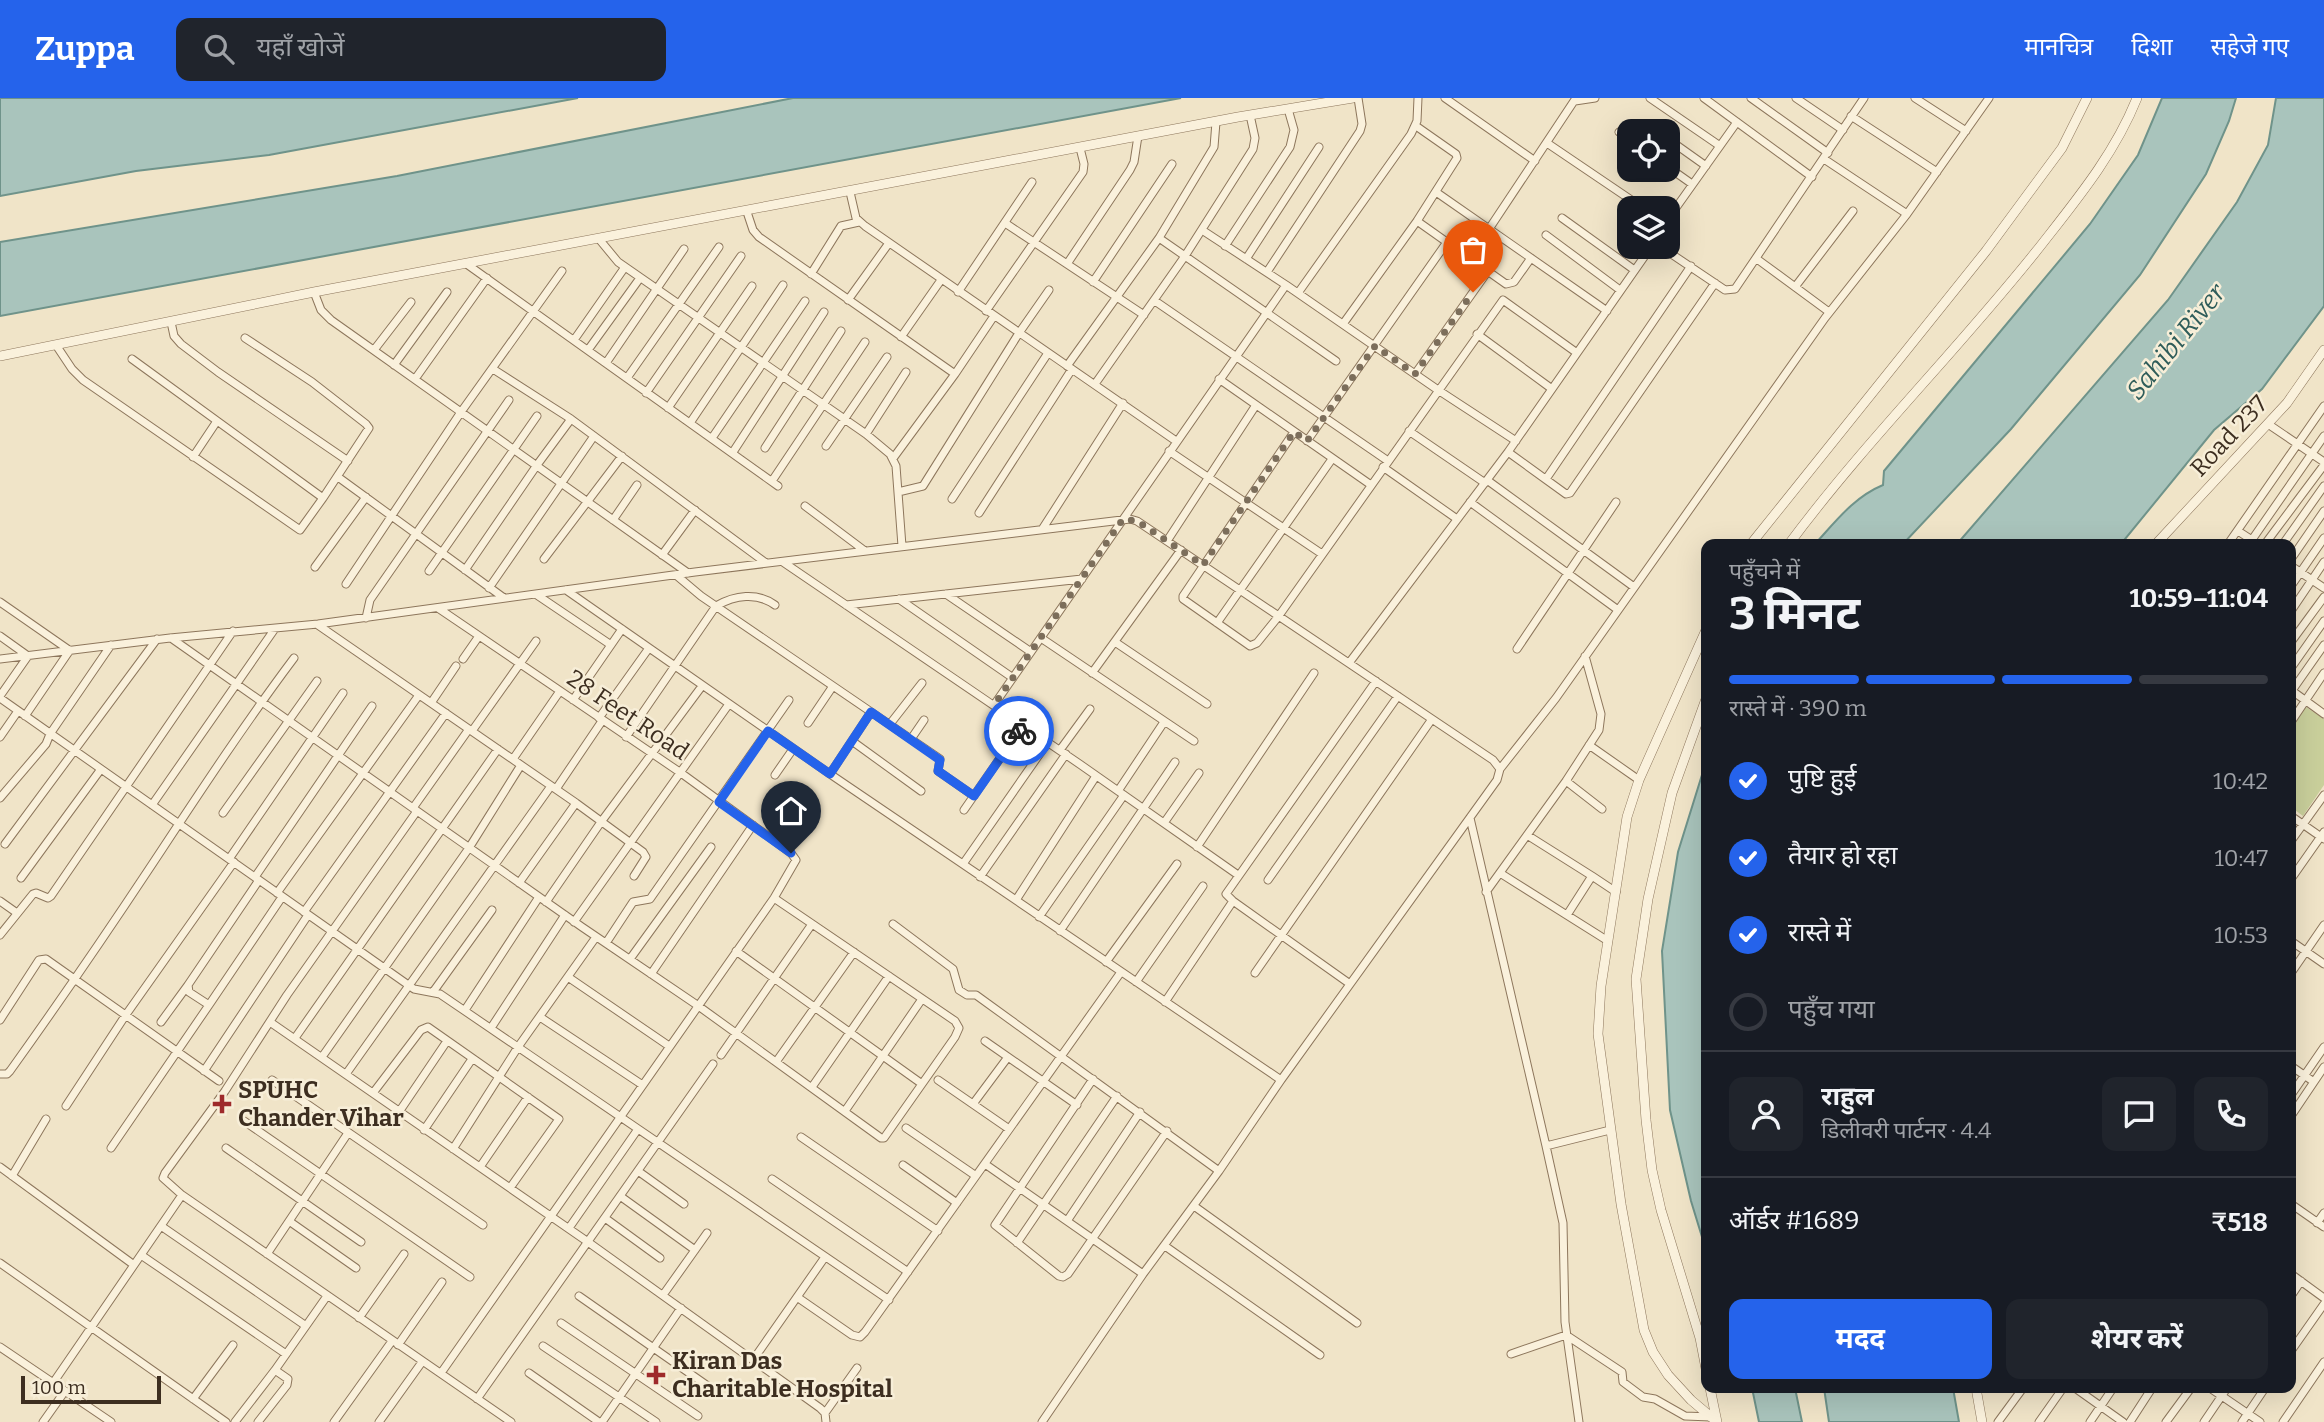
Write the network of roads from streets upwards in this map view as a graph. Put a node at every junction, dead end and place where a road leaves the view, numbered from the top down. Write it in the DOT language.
graph roads {
  1 [pos="1353,98"];
  2 [pos="1359,98"];
  3 [pos="1418,98"];
  4 [pos="1445,98"];
  5 [pos="1595,98"];
  6 [pos="1650,98"];
  7 [pos="1704,98"];
  8 [pos="1751,98"];
  9 [pos="1796,98"];
  10 [pos="1864,98"];
  11 [pos="1915,98"];
  12 [pos="1989,98"];
  13 [pos="2087,98"];
  14 [pos="2137,98"];
  15 [pos="1575,99"];
  16 [pos="1287,109"];
  17 [pos="1250,115"];
  18 [pos="1851,116"];
  19 [pos="1216,122"];
  20 [pos="1737,122"];
  21 [pos="1416,126"];
  22 [pos="1843,130"];
  23 [pos="1966,131"];
  24 [pos="1138,136"];
  25 [pos="1547,143"];
  26 [pos="1720,146"];
  27 [pos="1320,147"];
  28 [pos="1080,148"];
  29 [pos="1680,148"];
  30 [pos="1826,156"];
  31 [pos="1535,161"];
  32 [pos="1172,163"];
  33 [pos="1706,166"];
  34 [pos="1937,172"];
  35 [pos="1680,176"];
  36 [pos="1812,177"];
  37 [pos="1032,183"];
  38 [pos="1692,184"];
  39 [pos="850,192"];
  40 [pos="1436,192"];
  41 [pos="1625,196"];
  42 [pos="1680,202"];
  43 [pos="1853,211"];
  44 [pos="747,212"];
  45 [pos="1907,214"];
  46 [pos="1562,218"];
  47 [pos="1417,221"];
  48 [pos="859,222"];
  49 [pos="1004,223"];
  50 [pos="1489,229"];
  51 [pos="1202,230"];
  52 [pos="1546,235"];
  53 [pos="1159,238"];
  54 [pos="599,239"];
  55 [pos="1034,242"];
  56 [pos="1447,242"];
  57 [pos="889,243"];
  58 [pos="1225,246"];
  59 [pos="719,247"];
  60 [pos="684,249"];
  61 [pos="741,256"];
  62 [pos="1185,256"];
  63 [pos="1531,258"];
  64 [pos="1246,259"];
  65 [pos="1642,259"];
  66 [pos="1680,259"];
  67 [pos="1757,259"];
  68 [pos="1067,264"];
  69 [pos="467,265"];
  70 [pos="1691,266"];
  71 [pos="625,267"];
  72 [pos="1633,270"];
  73 [pos="562,271"];
  74 [pos="1488,271"];
  75 [pos="1267,272"];
  76 [pos="811,274"];
  77 [pos="487,278"];
  78 [pos="640,278"];
  79 [pos="941,280"];
  80 [pos="1093,282"];
  81 [pos="1715,283"];
  82 [pos="783,285"];
  83 [pos="1286,285"];
  84 [pos="752,286"];
  85 [pos="1795,287"];
  86 [pos="656,289"];
  87 [pos="1049,290"];
  88 [pos="1620,290"];
  89 [pos="314,292"];
  90 [pos="447,292"];
  91 [pos="958,292"];
  92 [pos="1298,293"];
  93 [pos="1116,296"];
  94 [pos="848,300"];
  95 [pos="805,301"];
  96 [pos="1155,301"];
  97 [pos="411,302"];
  98 [pos="678,304"];
  99 [pos="533,311"];
  100 [pos="986,311"];
  101 [pos="1607,311"];
  102 [pos="824,312"];
  103 [pos="1266,312"];
  104 [pos="1829,312"];
  105 [pos="1144,315"];
  106 [pos="993,316"];
  107 [pos="697,318"];
  108 [pos="171,322"];
  109 [pos="1343,324"];
  110 [pos="841,331"];
  111 [pos="719,333"];
  112 [pos="1019,333"];
  113 [pos="1477,334"];
  114 [pos="901,337"];
  115 [pos="245,338"];
  116 [pos="574,340"];
  117 [pos="865,342"];
  118 [pos="55,345"];
  119 [pos="1375,346"];
  120 [pos="739,347"];
  121 [pos="2324,350"];
  122 [pos="374,351"];
  123 [pos="588,351"];
  124 [pos="1048,353"];
  125 [pos="1577,354"];
  126 [pos="1235,355"];
  127 [pos="0,356"];
  128 [pos="887,358"];
  129 [pos="132,359"];
  130 [pos="1336,361"];
  131 [pos="606,363"];
  132 [pos="763,364"];
  133 [pos="394,365"];
  134 [pos="1070,368"];
  135 [pos="493,369"];
  136 [pos="906,372"];
  137 [pos="955,374"];
  138 [pos="1415,374"];
  139 [pos="782,377"];
  140 [pos="415,379"];
  141 [pos="627,379"];
  142 [pos="1219,379"];
  143 [pos="1095,384"];
  144 [pos="1552,389"];
  145 [pos="1438,390"];
  146 [pos="802,391"];
  147 [pos="646,393"];
  148 [pos="509,400"];
  149 [pos="1123,403"];
  150 [pos="824,405"];
  151 [pos="1256,405"];
  152 [pos="2324,406"];
  153 [pos="668,408"];
  154 [pos="461,412"];
  155 [pos="537,416"];
  156 [pos="1324,417"];
  157 [pos="571,419"];
  158 [pos="845,419"];
  159 [pos="217,421"];
  160 [pos="690,423"];
  161 [pos="2268,424"];
  162 [pos="488,431"];
  163 [pos="1409,431"];
  164 [pos="1294,432"];
  165 [pos="866,434"];
  166 [pos="594,436"];
  167 [pos="2324,436"];
  168 [pos="712,438"];
  169 [pos="1176,441"];
  170 [pos="1307,441"];
  171 [pos="1516,441"];
  172 [pos="2298,444"];
  173 [pos="826,446"];
  174 [pos="513,448"];
  175 [pos="765,448"];
  176 [pos="1169,451"];
  177 [pos="733,452"];
  178 [pos="1508,452"];
  179 [pos="2312,453"];
  180 [pos="622,456"];
  181 [pos="193,457"];
  182 [pos="894,457"];
  183 [pos="1332,459"];
  184 [pos="348,461"];
  185 [pos="2324,463"];
  186 [pos="1385,464"];
  187 [pos="537,465"];
  188 [pos="338,477"];
  189 [pos="1208,478"];
  190 [pos="1546,479"];
  191 [pos="1486,481"];
  192 [pos="562,483"];
  193 [pos="637,485"];
  194 [pos="1370,485"];
  195 [pos="2324,486"];
  196 [pos="898,492"];
  197 [pos="366,497"];
  198 [pos="323,499"];
  199 [pos="952,499"];
  200 [pos="587,501"];
  201 [pos="1471,502"];
  202 [pos="1616,502"];
  203 [pos="1246,503"];
  204 [pos="804,506"];
  205 [pos="695,510"];
  206 [pos="2324,511"];
  207 [pos="979,513"];
  208 [pos="392,516"];
  209 [pos="1123,519"];
  210 [pos="1457,519"];
  211 [pos="613,520"];
  212 [pos="1044,528"];
  213 [pos="1283,528"];
  214 [pos="2238,530"];
  215 [pos="417,535"];
  216 [pos="2324,538"];
  217 [pos="1755,539"];
  218 [pos="1793,539"];
  219 [pos="2161,539"];
  220 [pos="2232,539"];
  221 [pos="2248,539"];
  222 [pos="2256,539"];
  223 [pos="2269,539"];
  224 [pos="2287,539"];
  225 [pos="1167,541"];
  226 [pos="902,546"];
  227 [pos="1181,550"];
  228 [pos="1583,550"];
  229 [pos="865,551"];
  230 [pos="442,552"];
  231 [pos="2296,552"];
  232 [pos="1322,554"];
  233 [pos="662,555"];
  234 [pos="544,559"];
  235 [pos="782,561"];
  236 [pos="2324,562"];
  237 [pos="766,563"];
  238 [pos="1203,565"];
  239 [pos="315,567"];
  240 [pos="465,570"];
  241 [pos="2296,570"];
  242 [pos="429,571"];
  243 [pos="688,573"];
  244 [pos="2301,573"];
  245 [pos="1569,574"];
  246 [pos="676,575"];
  247 [pos="1082,579"];
  248 [pos="2296,580"];
  249 [pos="2312,580"];
  250 [pos="346,584"];
  251 [pos="1634,587"];
  252 [pos="489,588"];
  253 [pos="2324,588"];
  254 [pos="566,590"];
  255 [pos="1239,591"];
  256 [pos="536,594"];
  257 [pos="946,594"];
  258 [pos="2324,597"];
  259 [pos="504,599"];
  260 [pos="899,599"];
  261 [pos="0,602"];
  262 [pos="2296,604"];
  263 [pos="775,605"];
  264 [pos="846,605"];
  265 [pos="716,606"];
  266 [pos="438,608"];
  267 [pos="1618,610"];
  268 [pos="1278,617"];
  269 [pos="366,618"];
  270 [pos="2324,621"];
  271 [pos="1217,623"];
  272 [pos="318,624"];
  273 [pos="622,629"];
  274 [pos="274,630"];
  275 [pos="233,631"];
  276 [pos="2296,635"];
  277 [pos="0,636"];
  278 [pos="480,636"];
  279 [pos="170,638"];
  280 [pos="1041,638"];
  281 [pos="157,639"];
  282 [pos="536,641"];
  283 [pos="1701,641"];
  284 [pos="1115,642"];
  285 [pos="111,645"];
  286 [pos="611,645"];
  287 [pos="2324,645"];
  288 [pos="649,648"];
  289 [pos="1517,649"];
  290 [pos="70,650"];
  291 [pos="1031,652"];
  292 [pos="28,656"];
  293 [pos="1585,656"];
  294 [pos="294,658"];
  295 [pos="0,659"];
  296 [pos="463,659"];
  297 [pos="2296,661"];
  298 [pos="1349,663"];
  299 [pos="520,664"];
  300 [pos="210,666"];
  301 [pos="456,666"];
  302 [pos="674,666"];
  303 [pos="1093,673"];
  304 [pos="1314,673"];
  305 [pos="2324,673"];
  306 [pos="1013,678"];
  307 [pos="317,681"];
  308 [pos="1376,681"];
  309 [pos="922,683"];
  310 [pos="235,684"];
  311 [pos="2296,684"];
  312 [pos="702,686"];
  313 [pos="834,686"];
  314 [pos="560,691"];
  315 [pos="343,693"];
  316 [pos="2296,694"];
  317 [pos="419,695"];
  318 [pos="1398,696"];
  319 [pos="0,697"];
  320 [pos="573,700"];
  321 [pos="789,700"];
  322 [pos="2306,701"];
  323 [pos="2324,701"];
  324 [pos="261,702"];
  325 [pos="431,703"];
  326 [pos="729,704"];
  327 [pos="994,705"];
  328 [pos="1207,705"];
  329 [pos="372,706"];
  330 [pos="1090,709"];
  331 [pos="2321,711"];
  332 [pos="871,712"];
  333 [pos="21,713"];
  334 [pos="446,713"];
  335 [pos="1701,713"];
  336 [pos="2296,715"];
  337 [pos="601,719"];
  338 [pos="1432,719"];
  339 [pos="287,720"];
  340 [pos="924,720"];
  341 [pos="1164,722"];
  342 [pos="808,723"];
  343 [pos="890,724"];
  344 [pos="1023,725"];
  345 [pos="470,730"];
  346 [pos="768,731"];
  347 [pos="50,734"];
  348 [pos="0,737"];
  349 [pos="311,737"];
  350 [pos="626,737"];
  351 [pos="911,739"];
  352 [pos="852,741"];
  353 [pos="1194,741"];
  354 [pos="1048,742"];
  355 [pos="1589,745"];
  356 [pos="498,749"];
  357 [pos="793,749"];
  358 [pos="75,751"];
  359 [pos="1063,752"];
  360 [pos="652,754"];
  361 [pos="338,756"];
  362 [pos="513,760"];
  363 [pos="1175,762"];
  364 [pos="521,765"];
  365 [pos="101,769"];
  366 [pos="1500,769"];
  367 [pos="1199,773"];
  368 [pos="364,774"];
  369 [pos="681,774"];
  370 [pos="830,774"];
  371 [pos="775,775"];
  372 [pos="1096,776"];
  373 [pos="1639,780"];
  374 [pos="1566,782"];
  375 [pos="126,787"];
  376 [pos="553,787"];
  377 [pos="921,790"];
  378 [pos="391,793"];
  379 [pos="1121,793"];
  380 [pos="2324,795"];
  381 [pos="974,796"];
  382 [pos="0,799"];
  383 [pos="719,802"];
  384 [pos="576,803"];
  385 [pos="152,805"];
  386 [pos="1142,808"];
  387 [pos="1602,809"];
  388 [pos="415,810"];
  389 [pos="964,810"];
  390 [pos="223,813"];
  391 [pos="1470,818"];
  392 [pos="2296,819"];
  393 [pos="601,822"];
  394 [pos="178,823"];
  395 [pos="1164,823"];
  396 [pos="2303,824"];
  397 [pos="753,825"];
  398 [pos="443,829"];
  399 [pos="2296,834"];
  400 [pos="1527,835"];
  401 [pos="2323,836"];
  402 [pos="629,842"];
  403 [pos="5,844"];
  404 [pos="1197,846"];
  405 [pos="711,847"];
  406 [pos="469,848"];
  407 [pos="231,861"];
  408 [pos="962,864"];
  409 [pos="1177,864"];
  410 [pos="494,865"];
  411 [pos="2296,872"];
  412 [pos="1500,873"];
  413 [pos="1238,875"];
  414 [pos="634,876"];
  415 [pos="1592,876"];
  416 [pos="21,877"];
  417 [pos="980,877"];
  418 [pos="257,879"];
  419 [pos="1268,880"];
  420 [pos="519,883"];
  421 [pos="1203,886"];
  422 [pos="1486,892"];
  423 [pos="1616,892"];
  424 [pos="280,895"];
  425 [pos="539,897"];
  426 [pos="774,898"];
  427 [pos="1016,900"];
  428 [pos="0,901"];
  429 [pos="1233,901"];
  430 [pos="546,902"];
  431 [pos="492,910"];
  432 [pos="17,913"];
  433 [pos="306,914"];
  434 [pos="565,915"];
  435 [pos="1567,915"];
  436 [pos="1040,917"];
  437 [pos="574,922"];
  438 [pos="812,924"];
  439 [pos="894,925"];
  440 [pos="2324,925"];
  441 [pos="1060,931"];
  442 [pos="332,933"];
  443 [pos="0,935"];
  444 [pos="1281,935"];
  445 [pos="596,937"];
  446 [pos="1608,941"];
  447 [pos="606,943"];
  448 [pos="2296,945"];
  449 [pos="357,950"];
  450 [pos="736,951"];
  451 [pos="854,952"];
  452 [pos="2306,952"];
  453 [pos="630,960"];
  454 [pos="1107,962"];
  455 [pos="2324,964"];
  456 [pos="2296,966"];
  457 [pos="384,968"];
  458 [pos="1121,972"];
  459 [pos="1255,973"];
  460 [pos="651,974"];
  461 [pos="889,976"];
  462 [pos="568,977"];
  463 [pos="775,978"];
  464 [pos="75,981"];
  465 [pos="1136,982"];
  466 [pos="1350,984"];
  467 [pos="188,985"];
  468 [pos="409,985"];
  469 [pos="433,992"];
  470 [pos="922,999"];
  471 [pos="1165,1002"];
  472 [pos="209,1005"];
  473 [pos="697,1005"];
  474 [pos="814,1007"];
  475 [pos="465,1010"];
  476 [pos="1,1015"];
  477 [pos="125,1016"];
  478 [pos="540,1017"];
  479 [pos="270,1021"];
  480 [pos="161,1022"];
  481 [pos="491,1028"];
  482 [pos="850,1032"];
  483 [pos="736,1033"];
  484 [pos="295,1038"];
  485 [pos="447,1041"];
  486 [pos="985,1041"];
  487 [pos="669,1046"];
  488 [pos="519,1047"];
  489 [pos="2324,1047"];
  490 [pos="178,1052"];
  491 [pos="721,1055"];
  492 [pos="883,1056"];
  493 [pos="1061,1056"];
  494 [pos="322,1057"];
  495 [pos="1007,1058"];
  496 [pos="472,1059"];
  497 [pos="776,1062"];
  498 [pos="713,1064"];
  499 [pos="2324,1068"];
  500 [pos="2296,1069"];
  501 [pos="204,1071"];
  502 [pos="0,1073"];
  503 [pos="346,1074"];
  504 [pos="2304,1075"];
  505 [pos="499,1077"];
  506 [pos="1093,1079"];
  507 [pos="272,1080"];
  508 [pos="938,1080"];
  509 [pos="1281,1080"];
  510 [pos="219,1081"];
  511 [pos="2314,1082"];
  512 [pos="1042,1083"];
  513 [pos="642,1084"];
  514 [pos="922,1084"];
  515 [pos="812,1087"];
  516 [pos="2296,1087"];
  517 [pos="373,1093"];
  518 [pos="1118,1096"];
  519 [pos="528,1097"];
  520 [pos="974,1104"];
  521 [pos="66,1105"];
  522 [pos="1077,1105"];
  523 [pos="2296,1109"];
  524 [pos="845,1111"];
  525 [pos="399,1112"];
  526 [pos="1140,1112"];
  527 [pos="620,1116"];
  528 [pos="46,1119"];
  529 [pos="244,1121"];
  530 [pos="906,1128"];
  531 [pos="638,1129"];
  532 [pos="1009,1129"];
  533 [pos="424,1130"];
  534 [pos="1610,1130"];
  535 [pos="1167,1131"];
  536 [pos="348,1133"];
  537 [pos="801,1137"];
  538 [pos="657,1143"];
  539 [pos="1546,1146"];
  540 [pos="111,1148"];
  541 [pos="226,1148"];
  542 [pos="453,1149"];
  543 [pos="985,1164"];
  544 [pos="903,1165"];
  545 [pos="0,1167"];
  546 [pos="480,1167"];
  547 [pos="638,1171"];
  548 [pos="1219,1171"];
  549 [pos="321,1173"];
  550 [pos="12,1176"];
  551 [pos="976,1176"];
  552 [pos="772,1179"];
  553 [pos="1019,1187"];
  554 [pos="510,1188"];
  555 [pos="182,1195"];
  556 [pos="620,1196"];
  557 [pos="302,1202"];
  558 [pos="957,1203"];
  559 [pos="684,1204"];
  560 [pos="1043,1204"];
  561 [pos="1194,1206"];
  562 [pos="2296,1208"];
  563 [pos="2324,1213"];
  564 [pos="550,1216"];
  565 [pos="605,1218"];
  566 [pos="289,1221"];
  567 [pos="1067,1221"];
  568 [pos="483,1225"];
  569 [pos="2320,1225"];
  570 [pos="161,1226"];
  571 [pos="569,1228"];
  572 [pos="938,1231"];
  573 [pos="707,1233"];
  574 [pos="1093,1238"];
  575 [pos="361,1242"];
  576 [pos="588,1242"];
  577 [pos="1017,1243"];
  578 [pos="1165,1246"];
  579 [pos="695,1250"];
  580 [pos="267,1254"];
  581 [pos="404,1254"];
  582 [pos="141,1255"];
  583 [pos="825,1257"];
  584 [pos="660,1258"];
  585 [pos="0,1263"];
  586 [pos="134,1265"];
  587 [pos="356,1268"];
  588 [pos="908,1272"];
  589 [pos="1143,1274"];
  590 [pos="470,1278"];
  591 [pos="2296,1278"];
  592 [pos="2301,1281"];
  593 [pos="442,1282"];
  594 [pos="2296,1288"];
  595 [pos="663,1295"];
  596 [pos="327,1296"];
  597 [pos="579,1296"];
  598 [pos="797,1297"];
  599 [pos="2324,1298"];
  600 [pos="889,1300"];
  601 [pos="2324,1304"];
  602 [pos="681,1308"];
  603 [pos="359,1318"];
  604 [pos="561,1323"];
  605 [pos="1357,1323"];
  606 [pos="306,1326"];
  607 [pos="90,1327"];
  608 [pos="1566,1335"];
  609 [pos="395,1343"];
  610 [pos="1701,1343"];
  611 [pos="2296,1344"];
  612 [pos="233,1345"];
  613 [pos="543,1346"];
  614 [pos="0,1347"];
  615 [pos="654,1349"];
  616 [pos="286,1354"];
  617 [pos="1511,1354"];
  618 [pos="1320,1355"];
  619 [pos="753,1360"];
  620 [pos="422,1362"];
  621 [pos="2324,1362"];
  622 [pos="858,1368"];
  623 [pos="275,1370"];
  624 [pos="441,1373"];
  625 [pos="529,1373"];
  626 [pos="636,1374"];
  627 [pos="53,1383"];
  628 [pos="65,1391"];
  629 [pos="715,1391"];
  630 [pos="1711,1393"];
  631 [pos="1977,1393"];
  632 [pos="2019,1393"];
  633 [pos="2059,1393"];
  634 [pos="2082,1393"];
  635 [pos="2110,1393"];
  636 [pos="2149,1393"];
  637 [pos="2187,1393"];
  638 [pos="2218,1393"];
  639 [pos="2224,1393"];
  640 [pos="2262,1393"];
  641 [pos="2222,1396"];
  642 [pos="620,1397"];
  643 [pos="193,1399"];
  644 [pos="477,1399"];
  645 [pos="2101,1407"];
  646 [pos="825,1413"];
  647 [pos="2248,1413"];
  648 [pos="698,1416"];
  649 [pos="1715,1420"];
  650 [pos="43,1422"];
  651 [pos="111,1422"];
  652 [pos="226,1422"];
  653 [pos="234,1422"];
  654 [pos="258,1422"];
  655 [pos="334,1422"];
  656 [pos="379,1422"];
  657 [pos="512,1422"];
  658 [pos="601,1422"];
  659 [pos="656,1422"];
  660 [pos="826,1422"];
  661 [pos="1042,1422"];
  662 [pos="1579,1422"];
  663 [pos="1982,1422"];
  664 [pos="1998,1422"];
  665 [pos="2039,1422"];
  666 [pos="2090,1422"];
  667 [pos="2123,1422"];
  668 [pos="2130,1422"];
  669 [pos="2166,1422"];
  670 [pos="2204,1422"];
  671 [pos="2242,1422"];
  672 [pos="2260,1422"];
  673 [pos="2283,1422"];
  1 -- 16 [label="street"];
  2 -- 75 [label="street"];
  3 -- 21 [label="street"];
  4 -- 31 [label="street"];
  5 -- 15 [label="street"];
  6 -- 26 [label="street"];
  7 -- 20 [label="street"];
  8 -- 30 [label="street"];
  9 -- 22 [label="street"];
  10 -- 18 [label="street"];
  11 -- 23 [label="street"];
  12 -- 23 [label="street"];
  13 -- 217 [label="street"];
  14 -- 218 [label="street"];
  15 -- 25 [label="street"];
  16 -- 17 [label="street"];
  16 -- 58 [label="street"];
  17 -- 19 [label="street"];
  17 -- 51 [label="street"];
  18 -- 22 [label="street"];
  18 -- 34 [label="street"];
  19 -- 24 [label="street"];
  19 -- 53 [label="street"];
  20 -- 26 [label="street"];
  20 -- 36 [label="street"];
  21 -- 40 [label="street"];
  21 -- 92 [label="street"];
  22 -- 30 [label="street"];
  23 -- 34 [label="street"];
  24 -- 28 [label="street"];
  24 -- 68 [label="street"];
  25 -- 31 [label="street"];
  25 -- 41 [label="street"];
  26 -- 33 [label="street"];
  27 -- 64 [label="street"];
  28 -- 39 [label="street"];
  28 -- 55 [label="street"];
  29 -- 33 [label="street"];
  30 -- 36 [label="street"];
  30 -- 45 [label="street"];
  31 -- 50 [label="street"];
  32 -- 80 [label="street"];
  33 -- 38 [label="street"];
  34 -- 45 [label="street"];
  35 -- 38 [label="street"];
  36 -- 67 [label="street"];
  37 -- 49 [label="street"];
  38 -- 42 [label="street"];
  39 -- 44 [label="street"];
  39 -- 48 [label="street"];
  40 -- 47 [label="street"];
  40 -- 50 [label="street"];
  43 -- 85 [label="street"];
  44 -- 54 [label="street"];
  44 -- 76 [label="street"];
  45 -- 104 [label="street"];
  46 -- 72 [label="street"];
  47 -- 56 [label="street"];
  47 -- 109 [label="street"];
  48 -- 57 [label="street"];
  48 -- 76 [label="street"];
  49 -- 55 [label="street"];
  49 -- 91 [label="street"];
  50 -- 63 [label="street"];
  51 -- 58 [label="street"];
  51 -- 62 [label="street"];
  52 -- 88 [label="street"];
  53 -- 62 [label="street"];
  53 -- 93 [label="street"];
  54 -- 69 [label="street"];
  54 -- 71 [label="street"];
  55 -- 68 [label="street"];
  55 -- 100 [label="street"];
  56 -- 74 [label="street"];
  56 -- 119 [label="street"];
  57 -- 79 [label="street"];
  57 -- 94 [label="street"];
  58 -- 64 [label="street"];
  59 -- 98 [label="street"];
  60 -- 86 [label="street"];
  61 -- 107 [label="street"];
  62 -- 96 [label="street"];
  62 -- 103 [label="street"];
  63 -- 74 [label="street"];
  63 -- 101 [label="street"];
  64 -- 75 [label="street"];
  65 -- 72 [label="street"];
  66 -- 70 [label="street"];
  67 -- 81 [label="street"];
  67 -- 85 [label="street"];
  68 -- 80 [label="street"];
  69 -- 77 [label="street"];
  69 -- 89 [label="street"];
  70 -- 81 [label="street"];
  70 -- 190 [label="street"];
  71 -- 78 [label="street"];
  71 -- 116 [label="street"];
  72 -- 88 [label="street"];
  73 -- 99 [label="street"];
  74 -- 138 [label="street"];
  75 -- 83 [label="street"];
  76 -- 94 [label="street"];
  77 -- 99 [label="street"];
  77 -- 140 [label="street"];
  78 -- 86 [label="street"];
  78 -- 123 [label="street"];
  79 -- 91 [label="street"];
  79 -- 114 [label="street"];
  80 -- 93 [label="street"];
  81 -- 190 [label="street"];
  82 -- 120 [label="street"];
  83 -- 92 [label="street"];
  83 -- 103 [label="street"];
  84 -- 111 [label="street"];
  85 -- 104 [label="street"];
  86 -- 98 [label="street"];
  86 -- 131 [label="street"];
  87 -- 112 [label="street"];
  88 -- 101 [label="street"];
  89 -- 108 [label="street"];
  89 -- 122 [label="street"];
  90 -- 133 [label="street"];
  91 -- 100 [label="street"];
  92 -- 109 [label="street"];
  93 -- 105 [label="street"];
  93 -- 134 [label="street"];
  94 -- 114 [label="street"];
  95 -- 132 [label="street"];
  96 -- 105 [label="street"];
  96 -- 126 [label="street"];
  97 -- 122 [label="street"];
  98 -- 107 [label="street"];
  98 -- 141 [label="street"];
  99 -- 116 [label="street"];
  99 -- 135 [label="street"];
  100 -- 106 [label="street"];
  101 -- 125 [label="street"];
  102 -- 139 [label="street"];
  103 -- 126 [label="street"];
  103 -- 130 [label="street"];
  104 -- 251 [label="street"];
  105 -- 143 [label="street"];
  106 -- 112 [label="street"];
  106 -- 137 [label="street"];
  107 -- 111 [label="street"];
  107 -- 147 [label="street"];
  108 -- 118 [label="street"];
  108 -- 184 [label="street"];
  109 -- 119 [label="street"];
  110 -- 146 [label="street"];
  111 -- 120 [label="street"];
  111 -- 153 [label="street"];
  112 -- 124 [label="street"];
  112 -- 196 [label="street"];
  113 -- 125 [label="street"];
  113 -- 144 [label="street"];
  113 -- 145 [label="street"];
  114 -- 137 [label="street"];
  115 -- 184 [label="street"];
  116 -- 123 [label="street"];
  117 -- 150 [label="street"];
  118 -- 127 [label="street"];
  118 -- 181 [label="street"];
  119 -- 138 [label="street"];
  119 -- 156 [label="street"];
  120 -- 132 [label="street"];
  120 -- 160 [label="street"];
  121 -- 161 [label="street, Road 237"];
  122 -- 133 [label="street"];
  123 -- 131 [label="street"];
  124 -- 134 [label="street"];
  124 -- 199 [label="street"];
  125 -- 144 [label="street"];
  126 -- 142 [label="street"];
  126 -- 156 [label="street"];
  128 -- 158 [label="street"];
  129 -- 159 [label="street"];
  131 -- 141 [label="street"];
  132 -- 139 [label="street"];
  132 -- 168 [label="street"];
  133 -- 140 [label="street"];
  134 -- 143 [label="street"];
  134 -- 207 [label="street"];
  135 -- 154 [label="street"];
  135 -- 157 [label="street"];
  136 -- 165 [label="street"];
  137 -- 182 [label="street"];
  138 -- 145 [label="street"];
  139 -- 146 [label="street"];
  139 -- 177 [label="street"];
  140 -- 154 [label="street"];
  141 -- 147 [label="street"];
  142 -- 151 [label="street"];
  142 -- 169 [label="street"];
  143 -- 149 [label="street"];
  144 -- 171 [label="street"];
  145 -- 163 [label="street"];
  145 -- 171 [label="street"];
  146 -- 150 [label="street"];
  146 -- 175 [label="street"];
  147 -- 153 [label="street"];
  148 -- 162 [label="street"];
  149 -- 169 [label="street"];
  149 -- 212 [label="street"];
  150 -- 158 [label="street"];
  150 -- 177 [label="street"];
  151 -- 164 [label="street"];
  151 -- 189 [label="street"];
  152 -- 172 [label="street"];
  153 -- 160 [label="street"];
  154 -- 162 [label="street"];
  154 -- 208 [label="street"];
  155 -- 174 [label="street"];
  156 -- 170 [label="street"];
  156 -- 186 [label="street"];
  157 -- 166 [label="street"];
  157 -- 187 [label="street"];
  158 -- 165 [label="street"];
  158 -- 173 [label="street"];
  159 -- 181 [label="street"];
  159 -- 198 [label="street"];
  160 -- 168 [label="street"];
  161 -- 172 [label="street"];
  161 -- 219 [label="street, Road 237"];
  162 -- 174 [label="street"];
  162 -- 215 [label="street"];
  163 -- 186 [label="street"];
  163 -- 191 [label="street"];
  164 -- 170 [label="street"];
  164 -- 203 [label="street"];
  165 -- 182 [label="street"];
  166 -- 180 [label="street"];
  166 -- 192 [label="street"];
  167 -- 179 [label="street"];
  168 -- 177 [label="street"];
  169 -- 176 [label="street"];
  170 -- 183 [label="street"];
  171 -- 178 [label="street"];
  172 -- 179 [label="street"];
  172 -- 214 [label="street"];
  174 -- 187 [label="street"];
  174 -- 230 [label="street"];
  176 -- 189 [label="street"];
  176 -- 209 [label="street"];
  178 -- 190 [label="street"];
  178 -- 191 [label="street"];
  179 -- 185 [label="street"];
  179 -- 222 [label="street"];
  180 -- 200 [label="street"];
  180 -- 205 [label="street"];
  181 -- 198 [label="street"];
  182 -- 196 [label="street"];
  183 -- 194 [label="street"];
  183 -- 213 [label="street"];
  184 -- 188 [label="street"];
  185 -- 223 [label="street"];
  186 -- 194 [label="street"];
  186 -- 210 [label="street"];
  187 -- 192 [label="street"];
  187 -- 240 [label="street"];
  188 -- 197 [label="street"];
  188 -- 198 [label="street"];
  189 -- 203 [label="street"];
  189 -- 225 [label="street"];
  191 -- 201 [label="street"];
  191 -- 228 [label="street"];
  192 -- 200 [label="street"];
  192 -- 252 [label="street"];
  193 -- 211 [label="street"];
  194 -- 232 [label="street"];
  195 -- 224 [label="street"];
  196 -- 226 [label="street"];
  197 -- 208 [label="street"];
  197 -- 239 [label="street"];
  200 -- 211 [label="street"];
  200 -- 234 [label="street"];
  201 -- 210 [label="street"];
  201 -- 245 [label="street"];
  202 -- 228 [label="street"];
  203 -- 213 [label="street"];
  203 -- 238 [label="street"];
  204 -- 229 [label="street"];
  205 -- 233 [label="street"];
  205 -- 237 [label="street"];
  206 -- 231 [label="street"];
  208 -- 215 [label="street"];
  208 -- 250 [label="street"];
  209 -- 212 [label="street"];
  209 -- 225 [label="street"];
  209 -- 247 [label="street"];
  210 -- 298 [label="street"];
  211 -- 233 [label="street"];
  212 -- 226 [label="street"];
  213 -- 232 [label="street"];
  213 -- 255 [label="street"];
  214 -- 220 [label="street"];
  214 -- 221 [label="street"];
  215 -- 230 [label="street"];
  215 -- 269 [label="street"];
  216 -- 244 [label="street"];
  225 -- 227 [label="street"];
  226 -- 229 [label="street"];
  227 -- 238 [label="street"];
  227 -- 284 [label="street"];
  228 -- 245 [label="street"];
  228 -- 251 [label="street"];
  229 -- 235 [label="street"];
  230 -- 240 [label="street"];
  230 -- 242 [label="street"];
  232 -- 268 [label="street"];
  233 -- 243 [label="street"];
  235 -- 237 [label="street"];
  235 -- 264 [label="street"];
  236 -- 249 [label="street"];
  237 -- 243 [label="street"];
  238 -- 255 [label="street"];
  238 -- 271 [label="street"];
  240 -- 252 [label="street"];
  241 -- 244 [label="street"];
  243 -- 246 [label="street"];
  244 -- 248 [label="street"];
  244 -- 249 [label="street"];
  245 -- 267 [label="street"];
  245 -- 289 [label="street"];
  246 -- 254 [label="street"];
  246 -- 265 [label="street"];
  247 -- 257 [label="street"];
  247 -- 280 [label="street"];
  249 -- 253 [label="street"];
  249 -- 262 [label="street"];
  251 -- 267 [label="street"];
  252 -- 259 [label="street"];
  254 -- 256 [label="street"];
  254 -- 273 [label="street"];
  255 -- 268 [label="street"];
  255 -- 271 [label="street"];
  256 -- 259 [label="street"];
  256 -- 286 [label="street"];
  257 -- 260 [label="street"];
  257 -- 291 [label="street"];
  258 -- 276 [label="street"];
  259 -- 266 [label="street"];
  260 -- 264 [label="street"];
  260 -- 306 [label="street"];
  261 -- 290 [label="street"];
  263 -- 265 [label="street"];
  264 -- 327 [label="street"];
  265 -- 302 [label="street"];
  265 -- 313 [label="street"];
  266 -- 269 [label="street"];
  266 -- 278 [label="street, 28 Feet Road"];
  267 -- 293 [label="street"];
  268 -- 271 [label="street"];
  268 -- 298 [label="street"];
  269 -- 272 [label="street"];
  270 -- 297 [label="street"];
  272 -- 274 [label="street"];
  272 -- 317 [label="street"];
  273 -- 286 [label="street"];
  273 -- 288 [label="street"];
  274 -- 275 [label="street"];
  274 -- 310 [label="street"];
  275 -- 279 [label="street"];
  275 -- 300 [label="street"];
  277 -- 292 [label="street"];
  278 -- 296 [label="street"];
  278 -- 299 [label="street, 28 Feet Road"];
  279 -- 281 [label="street"];
  279 -- 300 [label="street"];
  280 -- 291 [label="street"];
  280 -- 303 [label="street"];
  281 -- 285 [label="street"];
  281 -- 358 [label="street"];
  282 -- 299 [label="street"];
  283 -- 373 [label="street"];
  284 -- 303 [label="street"];
  284 -- 328 [label="street"];
  285 -- 290 [label="street"];
  285 -- 347 [label="street"];
  286 -- 320 [label="street"];
  287 -- 311 [label="street"];
  288 -- 302 [label="street"];
  288 -- 337 [label="street"];
  290 -- 292 [label="street"];
  290 -- 333 [label="street"];
  291 -- 306 [label="street"];
  292 -- 295 [label="street"];
  292 -- 319 [label="street"];
  293 -- 355 [label="street"];
  293 -- 366 [label="street"];
  294 -- 324 [label="street"];
  298 -- 308 [label="street"];
  299 -- 314 [label="street, 28 Feet Road"];
  299 -- 345 [label="street"];
  300 -- 310 [label="street"];
  300 -- 375 [label="street"];
  301 -- 325 [label="street"];
  302 -- 312 [label="street"];
  302 -- 350 [label="street"];
  303 -- 341 [label="street"];
  304 -- 404 [label="street"];
  305 -- 322 [label="street"];
  306 -- 327 [label="street"];
  307 -- 339 [label="street"];
  308 -- 318 [label="street"];
  308 -- 413 [label="street"];
  309 -- 343 [label="street"];
  310 -- 324 [label="street"];
  310 -- 385 [label="street"];
  312 -- 326 [label="street"];
  312 -- 360 [label="street"];
  313 -- 332 [label="street"];
  313 -- 342 [label="street"];
  314 -- 320 [label="street, 28 Feet Road"];
  314 -- 362 [label="street"];
  315 -- 349 [label="street"];
  316 -- 322 [label="street"];
  317 -- 325 [label="street"];
  317 -- 368 [label="street"];
  318 -- 338 [label="street"];
  318 -- 419 [label="street"];
  319 -- 333 [label="street"];
  320 -- 337 [label="street, 28 Feet Road"];
  321 -- 346 [label="street"];
  322 -- 331 [label="street"];
  322 -- 336 [label="street"];
  323 -- 331 [label="street"];
  324 -- 339 [label="street"];
  324 -- 394 [label="street"];
  325 -- 334 [label="street"];
  326 -- 346 [label="street"];
  326 -- 369 [label="street"];
  327 -- 344 [label="street"];
  329 -- 361 [label="street"];
  330 -- 359 [label="street"];
  332 -- 343 [label="street"];
  332 -- 352 [label="street"];
  333 -- 347 [label="street"];
  333 -- 348 [label="street"];
  334 -- 345 [label="street"];
  334 -- 378 [label="street"];
  335 -- 610 [label="street"];
  337 -- 350 [label="street, 28 Feet Road"];
  337 -- 376 [label="street"];
  338 -- 366 [label="street"];
  338 -- 444 [label="street"];
  339 -- 349 [label="street"];
  339 -- 390 [label="street"];
  340 -- 351 [label="street"];
  341 -- 353 [label="street"];
  341 -- 379 [label="street"];
  343 -- 351 [label="street"];
  344 -- 354 [label="street"];
  344 -- 381 [label="street"];
  345 -- 356 [label="street"];
  345 -- 388 [label="street"];
  346 -- 357 [label="street"];
  346 -- 383 [label="street"];
  347 -- 358 [label="street"];
  347 -- 382 [label="street"];
  349 -- 361 [label="street"];
  349 -- 407 [label="street"];
  350 -- 360 [label="street, 28 Feet Road"];
  351 -- 381 [label="street"];
  352 -- 370 [label="street"];
  352 -- 377 [label="street"];
  354 -- 359 [label="street"];
  354 -- 408 [label="street"];
  355 -- 373 [label="street"];
  355 -- 374 [label="street"];
  356 -- 362 [label="street"];
  356 -- 398 [label="street"];
  357 -- 370 [label="street"];
  357 -- 371 [label="street"];
  358 -- 365 [label="street"];
  358 -- 403 [label="street"];
  359 -- 372 [label="street"];
  359 -- 417 [label="street"];
  360 -- 369 [label="street, 28 Feet Road"];
  360 -- 393 [label="street"];
  361 -- 368 [label="street"];
  361 -- 418 [label="street"];
  362 -- 364 [label="street"];
  363 -- 386 [label="street"];
  364 -- 376 [label="street"];
  364 -- 406 [label="street"];
  365 -- 375 [label="street"];
  365 -- 416 [label="street"];
  366 -- 391 [label="street"];
  367 -- 395 [label="street"];
  368 -- 378 [label="street"];
  368 -- 424 [label="street"];
  369 -- 383 [label="street, 28 Feet Road"];
  369 -- 402 [label="street"];
  370 -- 408 [label="street"];
  372 -- 379 [label="street"];
  372 -- 427 [label="street"];
  373 -- 423 [label="street"];
  374 -- 387 [label="street"];
  374 -- 400 [label="street"];
  375 -- 385 [label="street"];
  375 -- 432 [label="street"];
  376 -- 384 [label="street"];
  376 -- 410 [label="street"];
  378 -- 388 [label="street"];
  378 -- 433 [label="street"];
  379 -- 386 [label="street"];
  379 -- 436 [label="street"];
  380 -- 396 [label="street"];
  381 -- 389 [label="street"];
  383 -- 397 [label="street, 28 Feet Road"];
  383 -- 447 [label="street"];
  384 -- 393 [label="street"];
  384 -- 420 [label="street"];
  385 -- 394 [label="street"];
  386 -- 395 [label="street"];
  386 -- 441 [label="street"];
  388 -- 398 [label="street"];
  388 -- 442 [label="street"];
  391 -- 422 [label="street"];
  391 -- 466 [label="street"];
  392 -- 396 [label="street"];
  393 -- 402 [label="street"];
  393 -- 430 [label="street"];
  394 -- 407 [label="street"];
  394 -- 464 [label="street"];
  395 -- 404 [label="street"];
  396 -- 399 [label="street"];
  396 -- 401 [label="street"];
  397 -- 426 [label="street, 28 Feet Road"];
  397 -- 460 [label="street"];
  398 -- 406 [label="street"];
  398 -- 449 [label="street"];
  400 -- 412 [label="street"];
  400 -- 415 [label="street"];
  401 -- 411 [label="street"];
  402 -- 414 [label="street"];
  402 -- 437 [label="street"];
  404 -- 413 [label="street"];
  405 -- 453 [label="street"];
  406 -- 410 [label="street"];
  406 -- 457 [label="street"];
  407 -- 418 [label="street"];
  407 -- 477 [label="street"];
  408 -- 417 [label="street"];
  409 -- 454 [label="street"];
  410 -- 420 [label="street"];
  410 -- 468 [label="street"];
  412 -- 422 [label="street"];
  412 -- 435 [label="street"];
  413 -- 429 [label="street"];
  415 -- 423 [label="street"];
  415 -- 435 [label="street"];
  417 -- 427 [label="street"];
  418 -- 424 [label="street"];
  418 -- 467 [label="street"];
  420 -- 425 [label="street"];
  421 -- 465 [label="street"];
  422 -- 539 [label="street"];
  423 -- 446 [label="street"];
  424 -- 433 [label="street"];
  424 -- 472 [label="street"];
  425 -- 430 [label="street"];
  425 -- 475 [label="street"];
  426 -- 438 [label="street"];
  426 -- 450 [label="street"];
  427 -- 436 [label="street"];
  428 -- 432 [label="street"];
  429 -- 444 [label="street"];
  429 -- 471 [label="street"];
  430 -- 434 [label="street"];
  431 -- 469 [label="street"];
  432 -- 443 [label="street"];
  433 -- 442 [label="street"];
  433 -- 501 [label="street"];
  434 -- 437 [label="street"];
  434 -- 481 [label="street"];
  435 -- 446 [label="street"];
  436 -- 441 [label="street"];
  437 -- 445 [label="street"];
  438 -- 451 [label="street"];
  438 -- 463 [label="street"];
  439 -- 493 [label="street"];
  440 -- 452 [label="street"];
  441 -- 454 [label="street"];
  442 -- 449 [label="street"];
  442 -- 479 [label="street"];
  444 -- 459 [label="street"];
  444 -- 466 [label="street"];
  445 -- 447 [label="street"];
  445 -- 462 [label="street"];
  446 -- 534 [label="street"];
  447 -- 453 [label="street"];
  448 -- 452 [label="street"];
  449 -- 457 [label="street"];
  449 -- 484 [label="street"];
  450 -- 463 [label="street"];
  450 -- 473 [label="street"];
  451 -- 461 [label="street"];
  451 -- 474 [label="street"];
  452 -- 455 [label="street"];
  452 -- 456 [label="street"];
  453 -- 460 [label="street"];
  454 -- 458 [label="street"];
  457 -- 468 [label="street"];
  457 -- 494 [label="street"];
  458 -- 465 [label="street"];
  458 -- 493 [label="street"];
  460 -- 473 [label="street"];
  461 -- 470 [label="street"];
  461 -- 482 [label="street"];
  462 -- 478 [label="street"];
  462 -- 487 [label="street"];
  463 -- 474 [label="street"];
  463 -- 483 [label="street"];
  464 -- 476 [label="street"];
  464 -- 477 [label="street"];
  464 -- 502 [label="street"];
  465 -- 471 [label="street"];
  466 -- 509 [label="street"];
  467 -- 472 [label="street"];
  467 -- 480 [label="street"];
  468 -- 469 [label="street"];
  468 -- 503 [label="street"];
  469 -- 475 [label="street"];
  470 -- 492 [label="street"];
  470 -- 514 [label="street"];
  471 -- 509 [label="street"];
  472 -- 490 [label="street"];
  473 -- 483 [label="street"];
  473 -- 487 [label="street"];
  474 -- 482 [label="street"];
  474 -- 497 [label="street"];
  475 -- 481 [label="street"];
  477 -- 490 [label="street"];
  477 -- 521 [label="street"];
  478 -- 488 [label="street"];
  478 -- 513 [label="street"];
  479 -- 484 [label="street"];
  479 -- 555 [label="street"];
  481 -- 488 [label="street"];
  482 -- 492 [label="street"];
  482 -- 515 [label="street"];
  483 -- 491 [label="street"];
  483 -- 497 [label="street"];
  484 -- 494 [label="street"];
  485 -- 496 [label="street"];
  485 -- 517 [label="street"];
  485 -- 525 [label="street"];
  486 -- 495 [label="street"];
  487 -- 513 [label="street"];
  488 -- 505 [label="street"];
  488 -- 527 [label="street"];
  489 -- 504 [label="street"];
  490 -- 501 [label="street"];
  490 -- 540 [label="street"];
  492 -- 514 [label="street"];
  492 -- 524 [label="street"];
  493 -- 506 [label="street"];
  493 -- 512 [label="street"];
  494 -- 503 [label="street"];
  495 -- 512 [label="street"];
  495 -- 520 [label="street"];
  496 -- 505 [label="street"];
  496 -- 533 [label="street"];
  497 -- 515 [label="street"];
  498 -- 538 [label="street"];
  499 -- 511 [label="street"];
  500 -- 504 [label="street"];
  501 -- 510 [label="street"];
  503 -- 517 [label="street"];
  504 -- 511 [label="street"];
  504 -- 516 [label="street"];
  505 -- 519 [label="street"];
  505 -- 542 [label="street"];
  506 -- 518 [label="street"];
  506 -- 522 [label="street"];
  507 -- 536 [label="street"];
  508 -- 520 [label="street"];
  509 -- 548 [label="street"];
  511 -- 523 [label="street"];
  512 -- 522 [label="street"];
  512 -- 532 [label="street"];
  513 -- 527 [label="street"];
  514 -- 524 [label="street"];
  515 -- 524 [label="street"];
  517 -- 525 [label="street"];
  518 -- 526 [label="street"];
  518 -- 560 [label="street"];
  519 -- 546 [label="street"];
  519 -- 554 [label="street"];
  520 -- 532 [label="street"];
  522 -- 553 [label="street"];
  525 -- 533 [label="street"];
  526 -- 535 [label="street"];
  526 -- 567 [label="street"];
  527 -- 531 [label="street"];
  527 -- 564 [label="street"];
  528 -- 550 [label="street"];
  529 -- 549 [label="street"];
  530 -- 551 [label="street"];
  531 -- 538 [label="street"];
  531 -- 571 [label="street"];
  532 -- 543 [label="street"];
  533 -- 542 [label="street"];
  534 -- 539 [label="street"];
  534 -- 649 [label="street"];
  535 -- 548 [label="street"];
  535 -- 574 [label="street"];
  536 -- 549 [label="street"];
  536 -- 568 [label="street"];
  537 -- 572 [label="street"];
  538 -- 547 [label="street"];
  538 -- 583 [label="street"];
  539 -- 608 [label="street"];
  541 -- 557 [label="street"];
  542 -- 546 [label="street"];
  543 -- 551 [label="street"];
  543 -- 553 [label="street"];
  544 -- 558 [label="street"];
  545 -- 550 [label="street"];
  546 -- 554 [label="street"];
  547 -- 556 [label="street"];
  547 -- 559 [label="street"];
  548 -- 561 [label="street"];
  549 -- 557 [label="street"];
  549 -- 590 [label="street"];
  550 -- 586 [label="street"];
  551 -- 558 [label="street"];
  552 -- 588 [label="street"];
  553 -- 560 [label="street"];
  553 -- 577 [label="street"];
  554 -- 564 [label="street"];
  555 -- 570 [label="street"];
  555 -- 580 [label="street"];
  556 -- 565 [label="street"];
  556 -- 579 [label="street"];
  557 -- 566 [label="street"];
  557 -- 575 [label="street"];
  558 -- 572 [label="street"];
  560 -- 567 [label="street"];
  560 -- 577 [label="street"];
  561 -- 578 [label="street"];
  561 -- 605 [label="street"];
  562 -- 569 [label="street"];
  563 -- 569 [label="street"];
  564 -- 571 [label="street"];
  564 -- 624 [label="street"];
  565 -- 576 [label="street"];
  565 -- 584 [label="street"];
  566 -- 580 [label="street"];
  566 -- 587 [label="street"];
  567 -- 574 [label="street"];
  570 -- 582 [label="street"];
  570 -- 606 [label="street"];
  571 -- 576 [label="street"];
  572 -- 588 [label="street"];
  573 -- 579 [label="street"];
  574 -- 577 [label="street"];
  574 -- 589 [label="street"];
  576 -- 595 [label="street"];
  576 -- 644 [label="street"];
  578 -- 589 [label="street"];
  578 -- 618 [label="street"];
  579 -- 595 [label="street"];
  580 -- 596 [label="street"];
  581 -- 603 [label="street"];
  582 -- 586 [label="street"];
  582 -- 616 [label="street"];
  583 -- 598 [label="street"];
  583 -- 600 [label="street"];
  585 -- 607 [label="street"];
  586 -- 607 [label="street"];
  588 -- 600 [label="street"];
  589 -- 661 [label="street"];
  591 -- 592 [label="street"];
  592 -- 594 [label="street"];
  592 -- 599 [label="street"];
  593 -- 609 [label="street"];
  595 -- 602 [label="street"];
  596 -- 603 [label="street"];
  596 -- 606 [label="street"];
  597 -- 615 [label="street"];
  598 -- 600 [label="street"];
  598 -- 619 [label="street"];
  601 -- 611 [label="street"];
  602 -- 615 [label="street"];
  602 -- 619 [label="street"];
  603 -- 609 [label="street"];
  604 -- 626 [label="street"];
  606 -- 616 [label="street"];
  607 -- 627 [label="street"];
  607 -- 643 [label="street"];
  608 -- 617 [label="street"];
  608 -- 649 [label="street"];
  608 -- 662 [label="street"];
  609 -- 620 [label="street"];
  609 -- 655 [label="street"];
  612 -- 643 [label="street"];
  613 -- 642 [label="street"];
  614 -- 627 [label="street"];
  615 -- 626 [label="street"];
  615 -- 629 [label="street"];
  616 -- 623 [label="street"];
  619 -- 646 [label="street"];
  620 -- 624 [label="street"];
  620 -- 656 [label="street"];
  621 -- 673 [label="street"];
  622 -- 646 [label="street"];
  623 -- 653 [label="street"];
  623 -- 654 [label="street"];
  624 -- 644 [label="street"];
  625 -- 658 [label="street"];
  626 -- 642 [label="street"];
  626 -- 648 [label="street"];
  627 -- 628 [label="street"];
  628 -- 650 [label="street"];
  628 -- 651 [label="street"];
  630 -- 649 [label="street"];
  631 -- 663 [label="street"];
  632 -- 664 [label="street"];
  633 -- 665 [label="street"];
  634 -- 645 [label="street"];
  635 -- 645 [label="street"];
  636 -- 668 [label="street"];
  637 -- 669 [label="street"];
  638 -- 641 [label="street"];
  639 -- 641 [label="street"];
  640 -- 647 [label="street"];
  641 -- 647 [label="street"];
  641 -- 670 [label="street"];
  642 -- 658 [label="street"];
  642 -- 659 [label="street"];
  643 -- 652 [label="street"];
  644 -- 657 [label="street"];
  645 -- 666 [label="street"];
  645 -- 667 [label="street"];
  646 -- 660 [label="street"];
  647 -- 671 [label="street"];
  647 -- 672 [label="street"];
}
